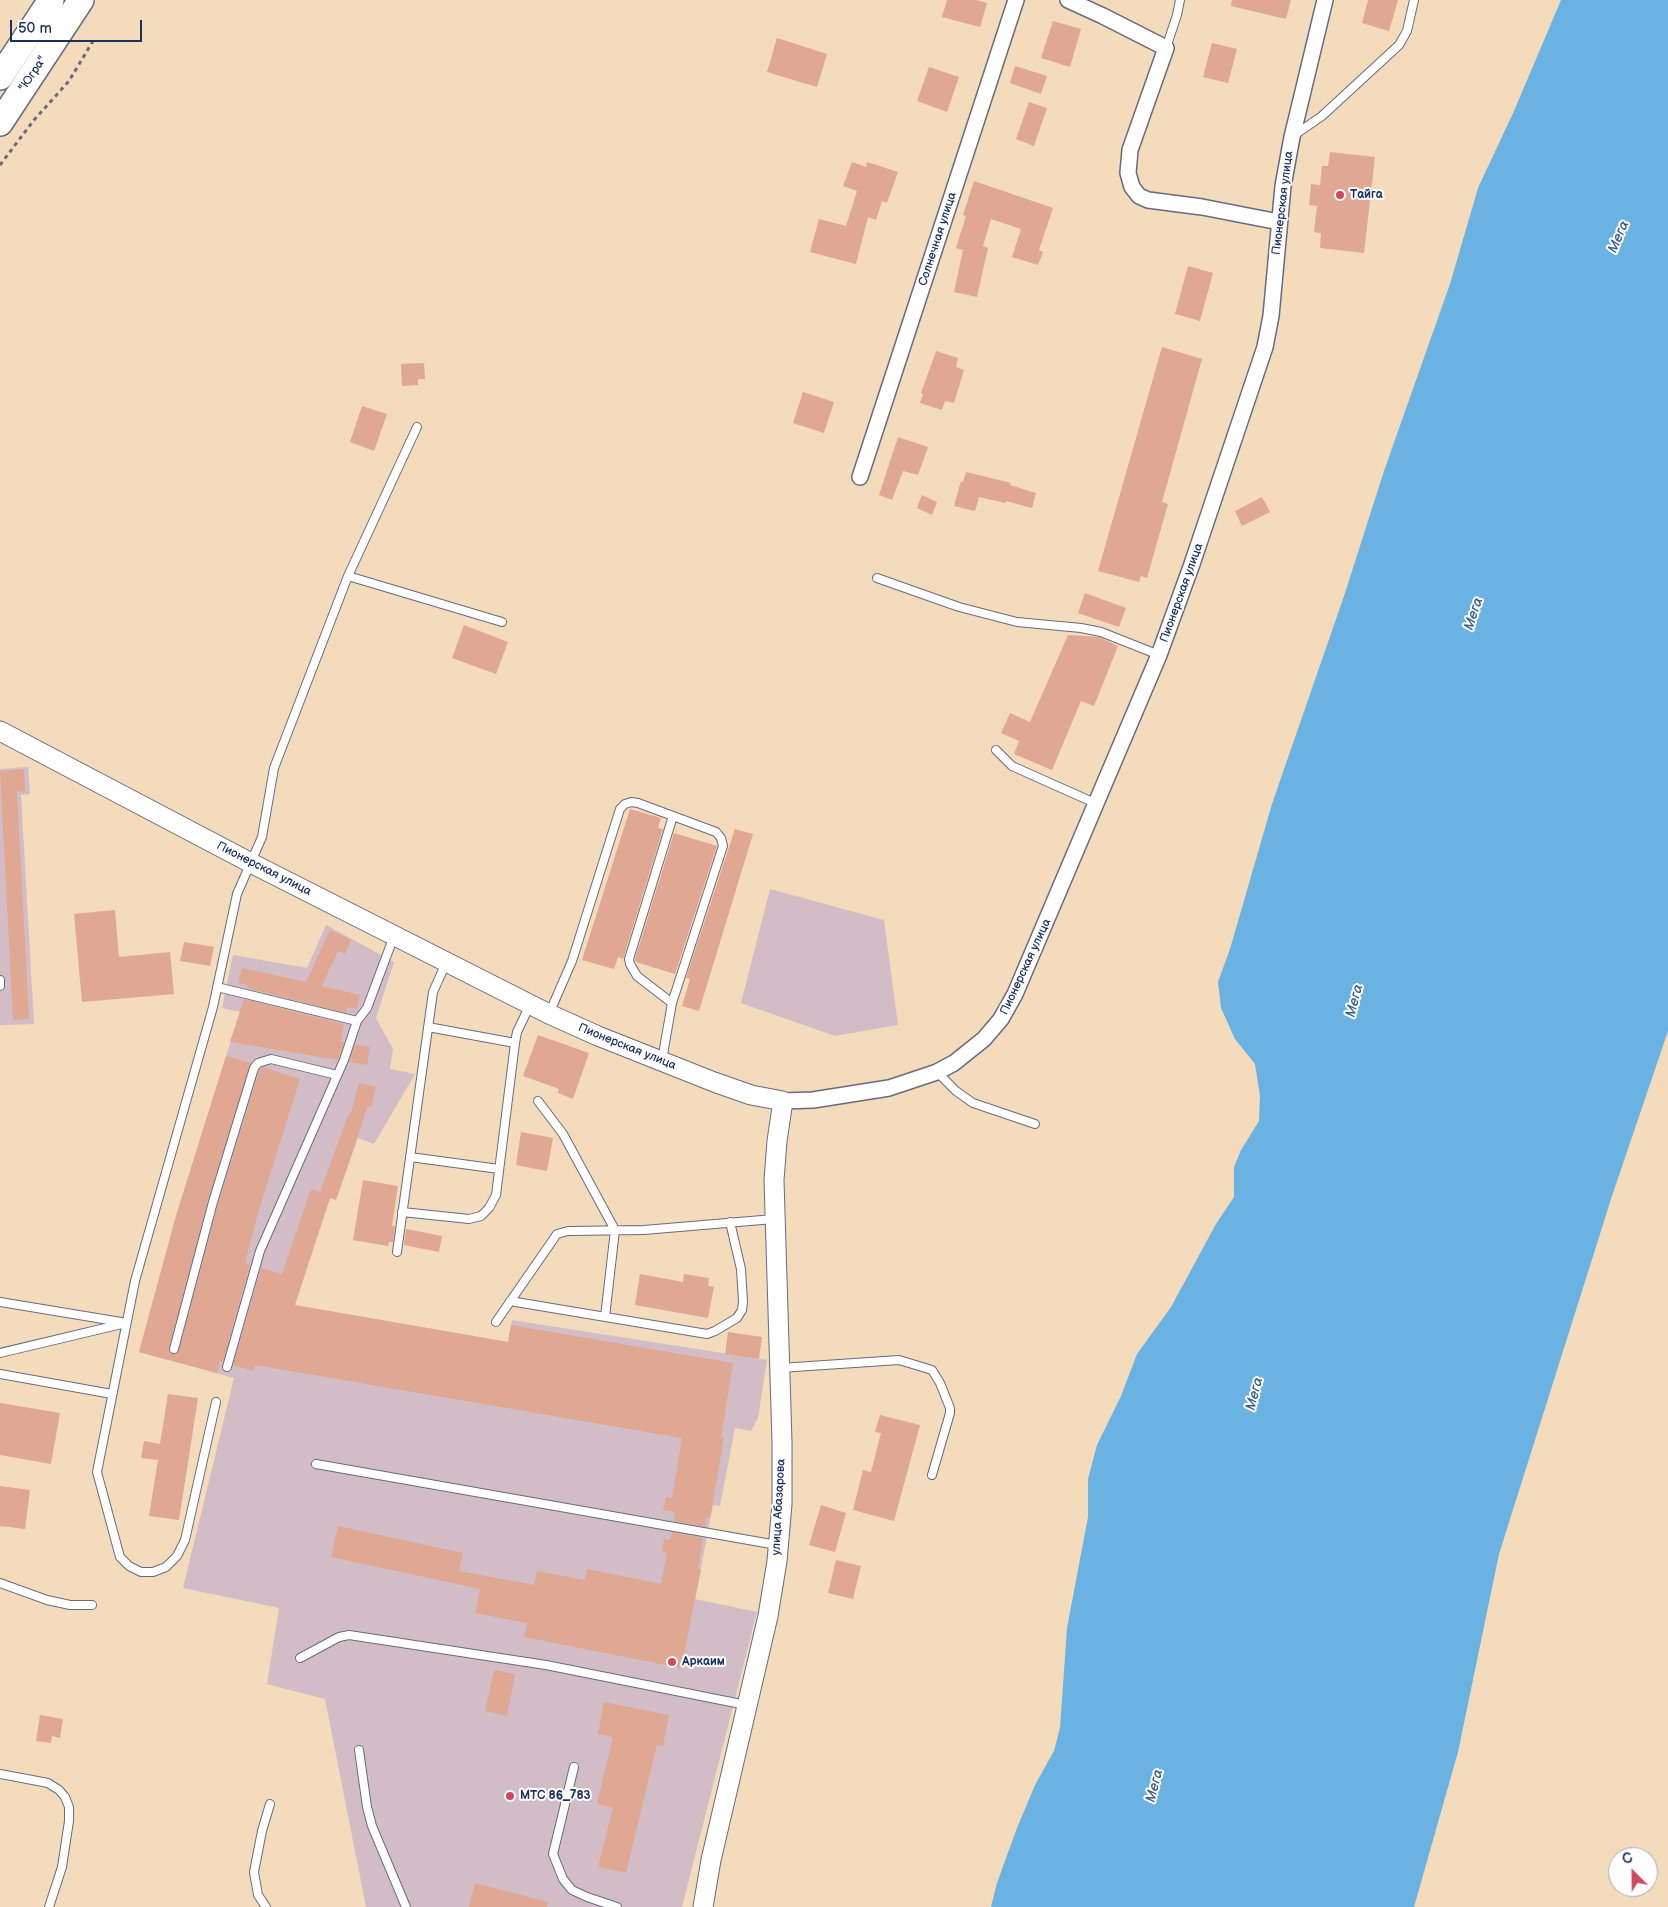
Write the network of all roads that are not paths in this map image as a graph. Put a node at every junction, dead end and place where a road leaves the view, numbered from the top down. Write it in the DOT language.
graph roads {
  1 [pos="51,0"];
  2 [pos="81,0"];
  3 [pos="1016,0"];
  4 [pos="1068,0"];
  5 [pos="1180,0"];
  6 [pos="1325,0"];
  7 [pos="1414,0"];
  8 [pos="1166,48"];
  9 [pos="0,77"];
  10 [pos="0,122"];
  11 [pos="1292,137"];
  12 [pos="1279,222"];
  13 [pos="417,427"];
  14 [pos="860,477"];
  15 [pos="348,576"];
  16 [pos="877,578"];
  17 [pos="502,622"];
  18 [pos="1159,656"];
  19 [pos="0,731"];
  20 [pos="996,750"];
  21 [pos="1097,804"];
  22 [pos="673,816"];
  23 [pos="251,863"];
  24 [pos="394,936"];
  25 [pos="446,963"];
  26 [pos="0,980"];
  27 [pos="0,986"];
  28 [pos="217,986"];
  29 [pos="672,1003"];
  30 [pos="530,1005"];
  31 [pos="549,1014"];
  32 [pos="357,1021"];
  33 [pos="428,1027"];
  34 [pos="515,1043"];
  35 [pos="662,1062"];
  36 [pos="937,1072"];
  37 [pos="337,1075"];
  38 [pos="538,1101"];
  39 [pos="783,1101"];
  40 [pos="1035,1124"];
  41 [pos="410,1157"];
  42 [pos="499,1168"];
  43 [pos="402,1212"];
  44 [pos="774,1219"];
  45 [pos="730,1222"];
  46 [pos="616,1230"];
  47 [pos="397,1252"];
  48 [pos="510,1300"];
  49 [pos="0,1302"];
  50 [pos="605,1317"];
  51 [pos="496,1322"];
  52 [pos="126,1323"];
  53 [pos="174,1349"];
  54 [pos="0,1353"];
  55 [pos="227,1367"];
  56 [pos="780,1368"];
  57 [pos="0,1374"];
  58 [pos="112,1394"];
  59 [pos="216,1402"];
  60 [pos="316,1464"];
  61 [pos="932,1475"];
  62 [pos="778,1546"];
  63 [pos="0,1583"];
  64 [pos="92,1605"];
  65 [pos="300,1658"];
  66 [pos="748,1705"];
  67 [pos="359,1750"];
  68 [pos="574,1767"];
  69 [pos="0,1774"];
  70 [pos="270,1804"];
  71 [pos="49,1907"];
  72 [pos="266,1907"];
  73 [pos="406,1907"];
  74 [pos="617,1907"];
  75 [pos="703,1907"];
  1 -- 9 [label="highway, \"Югра\""];
  2 -- 10 [label="highway, \"Югра\""];
  3 -- 14 [label="street, Солнечная улица"];
  4 -- 8 [label="street"];
  5 -- 8 [label="lane"];
  6 -- 11 [label="street, Пионерская улица"];
  7 -- 11 [label="lane"];
  8 -- 12 [label="street"];
  11 -- 12 [label="street, Пионерская улица"];
  12 -- 18 [label="street, Пионерская улица"];
  13 -- 15 [label="lane"];
  15 -- 17 [label="lane"];
  15 -- 23 [label="lane"];
  16 -- 18 [label="lane"];
  18 -- 21 [label="street, Пионерская улица"];
  19 -- 23 [label="street, Пионерская улица"];
  20 -- 21 [label="lane"];
  21 -- 36 [label="street, Пионерская улица"];
  22 -- 29 [label="lane"];
  22 -- 29 [label="lane"];
  22 -- 31 [label="lane"];
  23 -- 24 [label="street, Пионерская улица"];
  23 -- 28 [label="lane"];
  24 -- 25 [label="street, Пионерская улица"];
  24 -- 32 [label="lane"];
  25 -- 30 [label="street, Пионерская улица"];
  25 -- 33 [label="lane"];
  26 -- 27 [label="lane"];
  28 -- 32 [label="lane"];
  28 -- 52 [label="lane"];
  29 -- 35 [label="lane"];
  30 -- 31 [label="street, Пионерская улица"];
  30 -- 34 [label="lane"];
  31 -- 35 [label="street, Пионерская улица"];
  32 -- 37 [label="lane"];
  33 -- 34 [label="lane"];
  33 -- 41 [label="lane"];
  34 -- 42 [label="lane"];
  35 -- 39 [label="street, Пионерская улица"];
  36 -- 39 [label="street, Пионерская улица"];
  36 -- 40 [label="lane"];
  37 -- 53 [label="lane"];
  37 -- 55 [label="lane"];
  38 -- 46 [label="lane"];
  39 -- 44 [label="street, улица Абазарова"];
  41 -- 42 [label="lane"];
  41 -- 43 [label="lane"];
  42 -- 43 [label="lane"];
  43 -- 47 [label="lane"];
  44 -- 45 [label="lane"];
  44 -- 56 [label="street, улица Абазарова"];
  45 -- 46 [label="lane"];
  45 -- 50 [label="lane"];
  46 -- 48 [label="lane"];
  46 -- 50 [label="lane"];
  48 -- 50 [label="lane"];
  48 -- 51 [label="lane"];
  49 -- 52 [label="lane"];
  52 -- 54 [label="lane"];
  52 -- 58 [label="lane"];
  56 -- 61 [label="lane"];
  56 -- 62 [label="street, улица Абазарова"];
  57 -- 58 [label="lane"];
  58 -- 59 [label="lane"];
  60 -- 62 [label="lane"];
  62 -- 66 [label="street, улица Абазарова"];
  63 -- 64 [label="lane"];
  65 -- 66 [label="lane"];
  66 -- 75 [label="street, улица Абазарова"];
  67 -- 73 [label="lane"];
  68 -- 74 [label="lane"];
  69 -- 71 [label="lane"];
  70 -- 72 [label="lane"];
}
